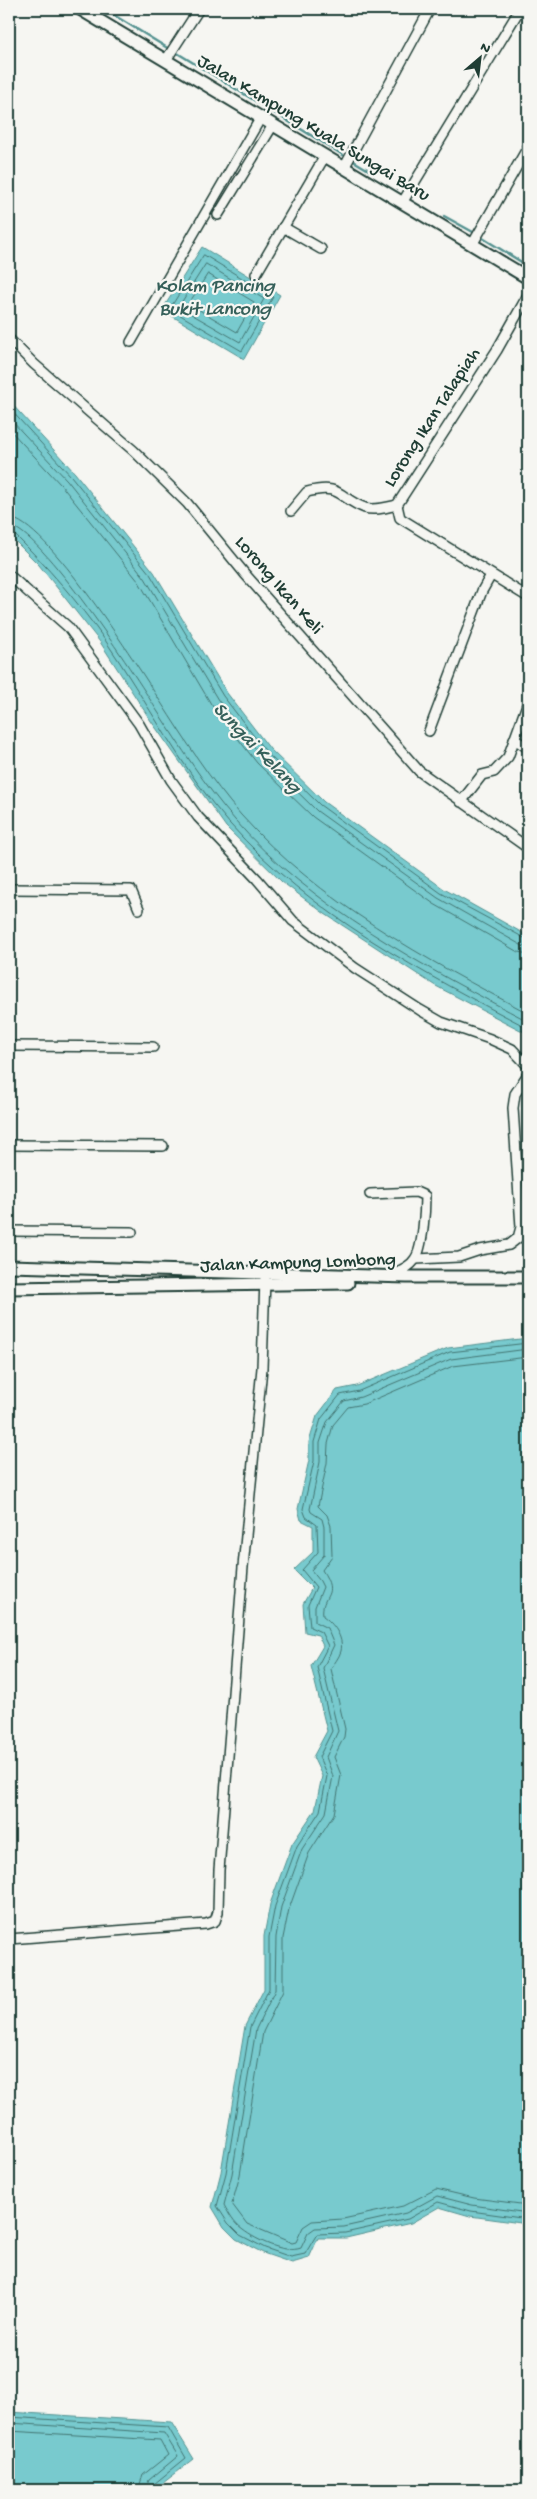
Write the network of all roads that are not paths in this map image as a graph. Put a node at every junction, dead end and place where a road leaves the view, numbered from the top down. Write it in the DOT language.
graph roads {
  1 [pos="80,9"];
  2 [pos="199,9"];
  3 [pos="430,9"];
  4 [pos="520,9"];
  5 [pos="170,54"];
  6 [pos="260,119"];
  7 [pos="273,125"];
  8 [pos="528,147"];
  9 [pos="325,156"];
  10 [pos="344,168"];
  11 [pos="402,203"];
  12 [pos="218,215"];
  13 [pos="284,227"];
  14 [pos="472,245"];
  15 [pos="321,249"];
  16 [pos="256,274"];
  17 [pos="528,278"];
  18 [pos="528,295"];
  19 [pos="9,339"];
  20 [pos="131,342"];
  21 [pos="397,505"];
  22 [pos="291,512"];
  23 [pos="9,575"];
  24 [pos="492,575"];
  25 [pos="528,597"];
  26 [pos="528,702"];
  27 [pos="429,731"];
  28 [pos="514,739"];
  29 [pos="528,748"];
  30 [pos="460,802"];
  31 [pos="528,848"];
  32 [pos="9,889"];
  33 [pos="139,908"];
  34 [pos="9,1046"];
  35 [pos="153,1046"];
  36 [pos="528,1066"];
  37 [pos="528,1074"];
  38 [pos="9,1145"];
  39 [pos="163,1146"];
  40 [pos="370,1194"];
  41 [pos="9,1231"];
  42 [pos="132,1232"];
  43 [pos="416,1259"];
  44 [pos="9,1266"];
  45 [pos="388,1276"];
  46 [pos="527,1277"];
  47 [pos="406,1278"];
  48 [pos="265,1279"];
  49 [pos="9,1288"];
  50 [pos="9,1939"];
  1 -- 5 [label="street, Jalan Kampung Kuala Sungai Baru"];
  2 -- 5 [label="street"];
  3 -- 10 [label="street"];
  4 -- 11 [label="street"];
  5 -- 6 [label="street, Jalan Kampung Kuala Sungai Baru"];
  6 -- 7 [label="street, Jalan Kampung Kuala Sungai Baru"];
  6 -- 20 [label="street"];
  7 -- 9 [label="street, Jalan Kampung Kuala Sungai Baru"];
  7 -- 12 [label="street"];
  8 -- 14 [label="street"];
  9 -- 10 [label="street, Jalan Kampung Kuala Sungai Baru"];
  9 -- 13 [label="street"];
  10 -- 11 [label="street, Jalan Kampung Kuala Sungai Baru"];
  11 -- 14 [label="street, Jalan Kampung Kuala Sungai Baru"];
  13 -- 15 [label="street"];
  13 -- 16 [label="street"];
  14 -- 17 [label="street, Jalan Kampung Kuala Sungai Baru"];
  18 -- 21 [label="street, Lorong Ikan Talapiah"];
  19 -- 30 [label="street, Lorong Ikan Keli"];
  21 -- 22 [label="street, Lorong Ikan Talapiah"];
  21 -- 24 [label="street"];
  23 -- 36 [label="street"];
  24 -- 25 [label="street"];
  24 -- 27 [label="street"];
  26 -- 28 [label="street"];
  28 -- 29 [label="street"];
  28 -- 30 [label="street"];
  30 -- 31 [label="street, Lorong Ikan Keli"];
  32 -- 33 [label="street"];
  34 -- 35 [label="street"];
  37 -- 43 [label="street"];
  38 -- 39 [label="street"];
  40 -- 43 [label="street"];
  41 -- 42 [label="street"];
  43 -- 45 [label="street"];
  44 -- 48 [label="street, Jalan Kampung Lombong"];
  45 -- 47 [label="street, Jalan Kampung Lombong"];
  45 -- 48 [label="street, Jalan Kampung Lombong"];
  46 -- 47 [label="street"];
  47 -- 48 [label="street, Jalan Kampung Lombong"];
  48 -- 49 [label="street, Jalan Kampung Lombong"];
  48 -- 50 [label="street"];
}
